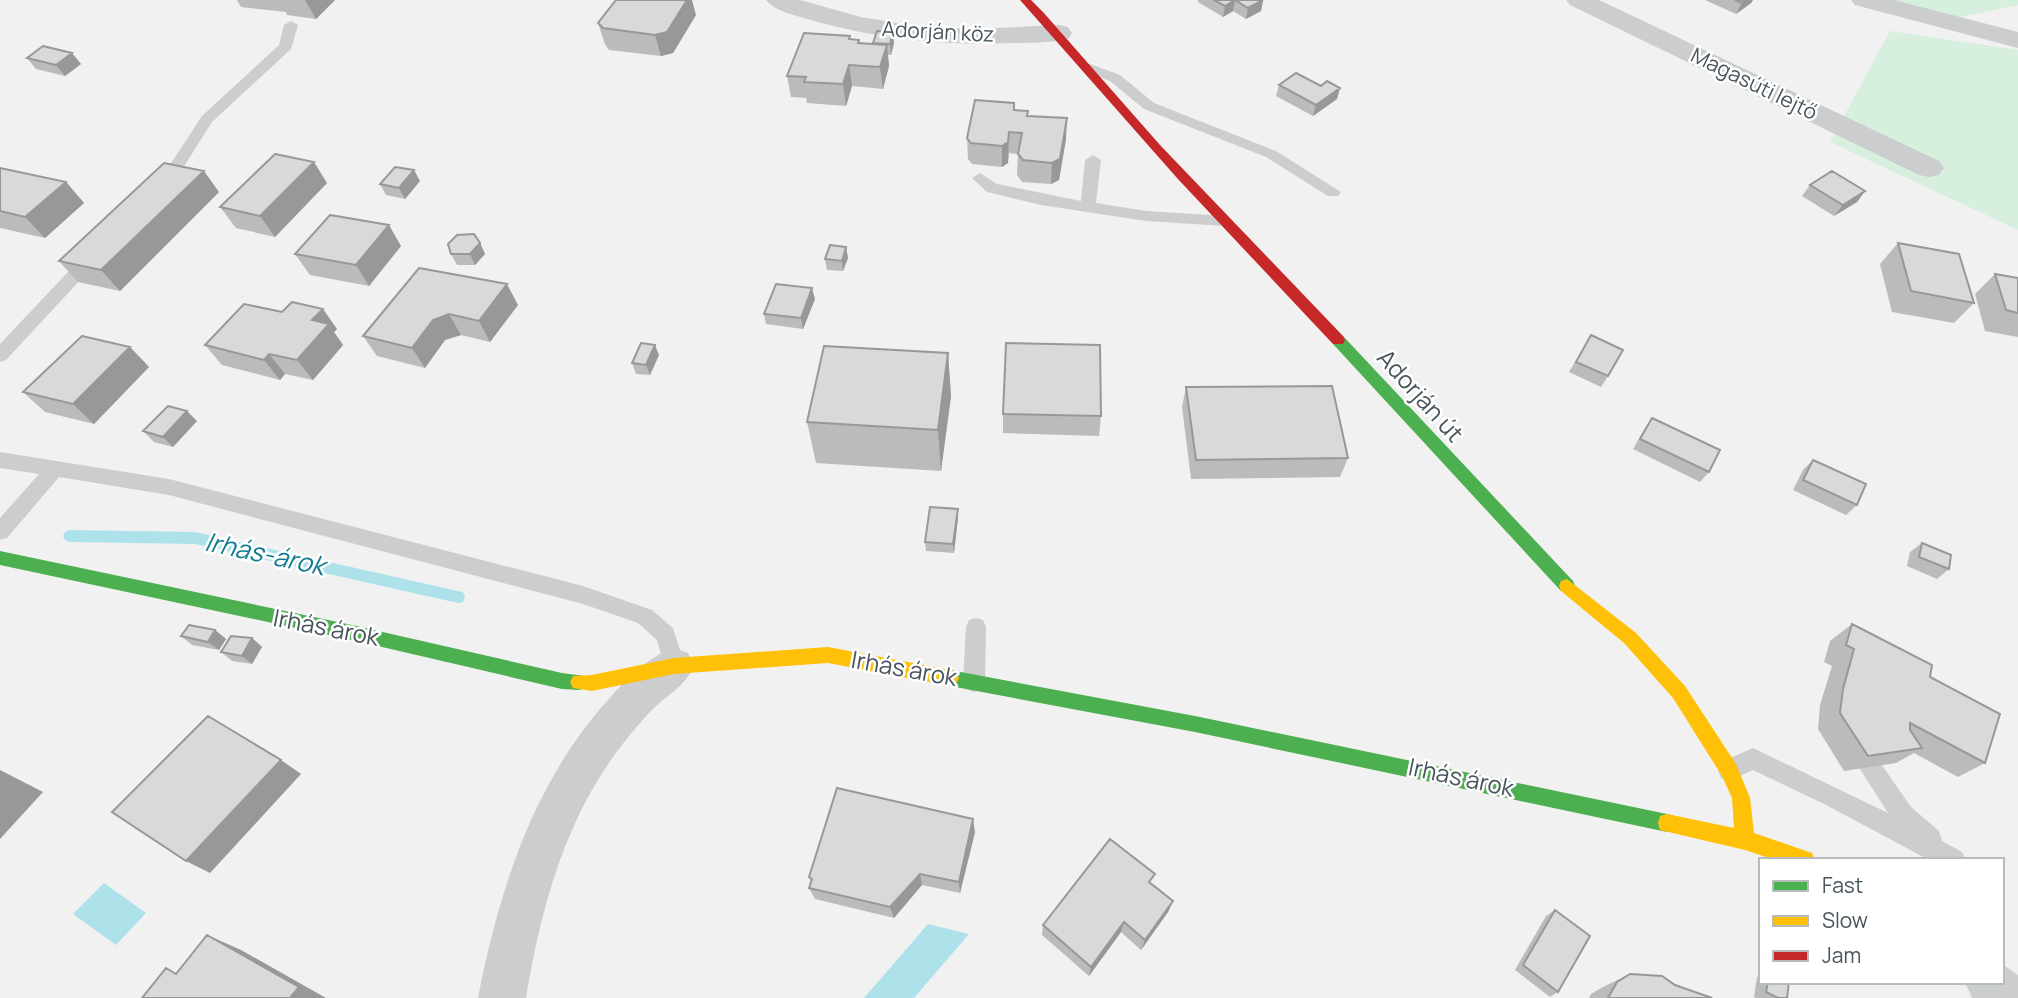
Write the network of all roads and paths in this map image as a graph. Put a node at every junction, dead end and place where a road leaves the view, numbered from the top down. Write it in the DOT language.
graph roads {
  1 [pos="779,0"];
  2 [pos="1025,0"];
  3 [pos="1580,0"];
  4 [pos="1864,0"];
  5 [pos="291,25"];
  6 [pos="1059,33"];
  7 [pos="2018,40"];
  8 [pos="1090,68"];
  9 [pos="1093,160"];
  10 [pos="1928,168"];
  11 [pos="980,178"];
  12 [pos="1332,192"];
  13 [pos="149,201"];
  14 [pos="1088,205"];
  15 [pos="1225,221"];
  16 [pos="103,246"];
  17 [pos="0,355"];
  18 [pos="0,460"];
  19 [pos="55,469"];
  20 [pos="0,533"];
  21 [pos="0,558"];
  22 [pos="976,627"];
  23 [pos="674,666"];
  24 [pos="974,682"];
  25 [pos="1869,766"];
  26 [pos="1729,770"];
  27 [pos="1745,840"];
  28 [pos="1799,858"];
  29 [pos="1951,858"];
  30 [pos="1953,858"];
  31 [pos="1992,984"];
  32 [pos="502,998"];
  33 [pos="2009,998"];
  1 -- 6 [label="street, Adorján köz"];
  2 -- 6 [label="street, Adorján út"];
  3 -- 10 [label="street, Magasúti lejtő"];
  4 -- 7 [label="street"];
  5 -- 13 [label="lane"];
  6 -- 8 [label="street, Adorján út"];
  8 -- 12 [label="lane"];
  8 -- 15 [label="street, Adorján út"];
  9 -- 14 [label="lane"];
  11 -- 14 [label="lane"];
  14 -- 15 [label="lane"];
  15 -- 26 [label="street, Adorján út"];
  16 -- 17 [label="lane"];
  18 -- 19 [label="lane"];
  19 -- 20 [label="lane"];
  19 -- 23 [label="lane"];
  21 -- 23 [label="street, Irhás árok"];
  22 -- 24 [label="lane"];
  23 -- 24 [label="street, Irhás árok"];
  23 -- 32 [label="street"];
  24 -- 27 [label="street, Irhás árok"];
  25 -- 30 [label="lane"];
  26 -- 27 [label="street, Adorján út"];
  26 -- 29 [label="lane"];
  27 -- 28 [label="street, Irhás árok"];
  31 -- 33 [label="street"];
}
